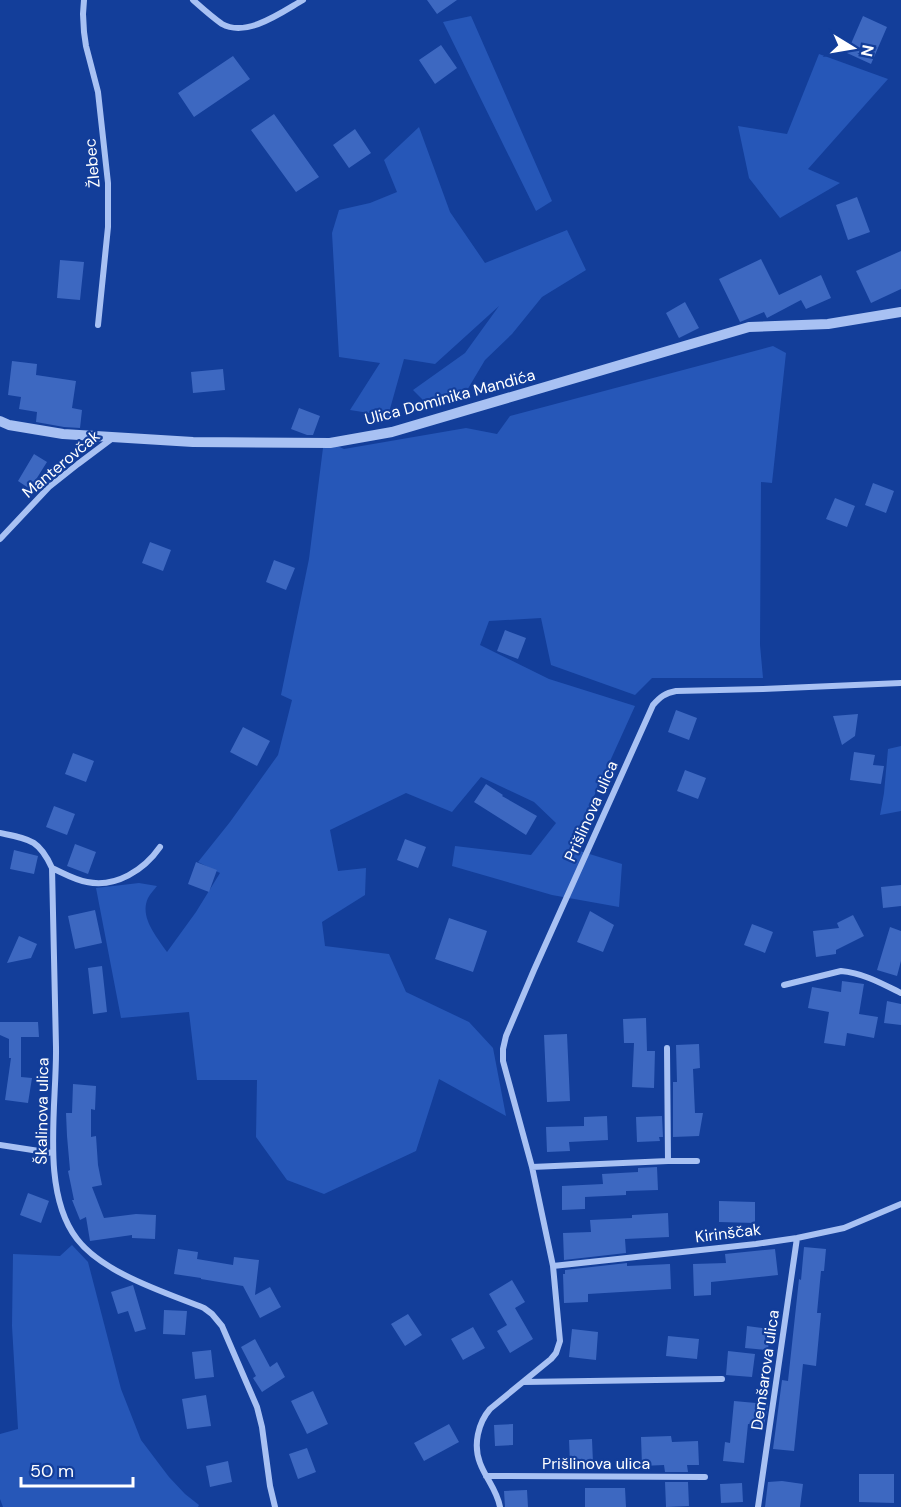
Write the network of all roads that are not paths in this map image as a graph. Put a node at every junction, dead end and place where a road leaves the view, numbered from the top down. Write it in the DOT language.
graph roads {
  1 [pos="84,0"];
  2 [pos="193,0"];
  3 [pos="303,0"];
  4 [pos="901,312"];
  5 [pos="98,325"];
  6 [pos="0,422"];
  7 [pos="115,436"];
  8 [pos="0,539"];
  9 [pos="901,683"];
  10 [pos="0,833"];
  11 [pos="160,847"];
  12 [pos="52,868"];
  13 [pos="784,985"];
  14 [pos="901,993"];
  15 [pos="667,1048"];
  16 [pos="0,1145"];
  17 [pos="52,1153"];
  18 [pos="668,1161"];
  19 [pos="697,1161"];
  20 [pos="532,1167"];
  21 [pos="901,1204"];
  22 [pos="797,1238"];
  23 [pos="553,1266"];
  24 [pos="722,1379"];
  25 [pos="523,1382"];
  26 [pos="486,1476"];
  27 [pos="705,1477"];
  28 [pos="275,1507"];
  29 [pos="500,1507"];
  30 [pos="758,1507"];
  1 -- 5 [label="street, Žlebec"];
  2 -- 3 [label="street"];
  4 -- 7 [label="street, Ulica Dominika Mandića"];
  6 -- 7 [label="street, Ulica Dominika Mandića"];
  7 -- 8 [label="street, Manterovčak"];
  9 -- 20 [label="street, Prišlinova ulica"];
  10 -- 12 [label="street"];
  11 -- 12 [label="street"];
  12 -- 17 [label="street, Škalinova ulica"];
  13 -- 14 [label="street"];
  15 -- 18 [label="street"];
  16 -- 17 [label="street"];
  17 -- 28 [label="street, Škalinova ulica"];
  18 -- 19 [label="street"];
  18 -- 20 [label="street"];
  20 -- 23 [label="street, Prišlinova ulica"];
  21 -- 22 [label="street, Kirinščak"];
  22 -- 23 [label="street, Kirinščak"];
  22 -- 30 [label="street, Demšarova ulica"];
  23 -- 25 [label="street, Prišlinova ulica"];
  24 -- 25 [label="street"];
  25 -- 26 [label="street, Prišlinova ulica"];
  26 -- 27 [label="street, Prišlinova ulica"];
  26 -- 29 [label="street, Prišlinova ulica"];
}
